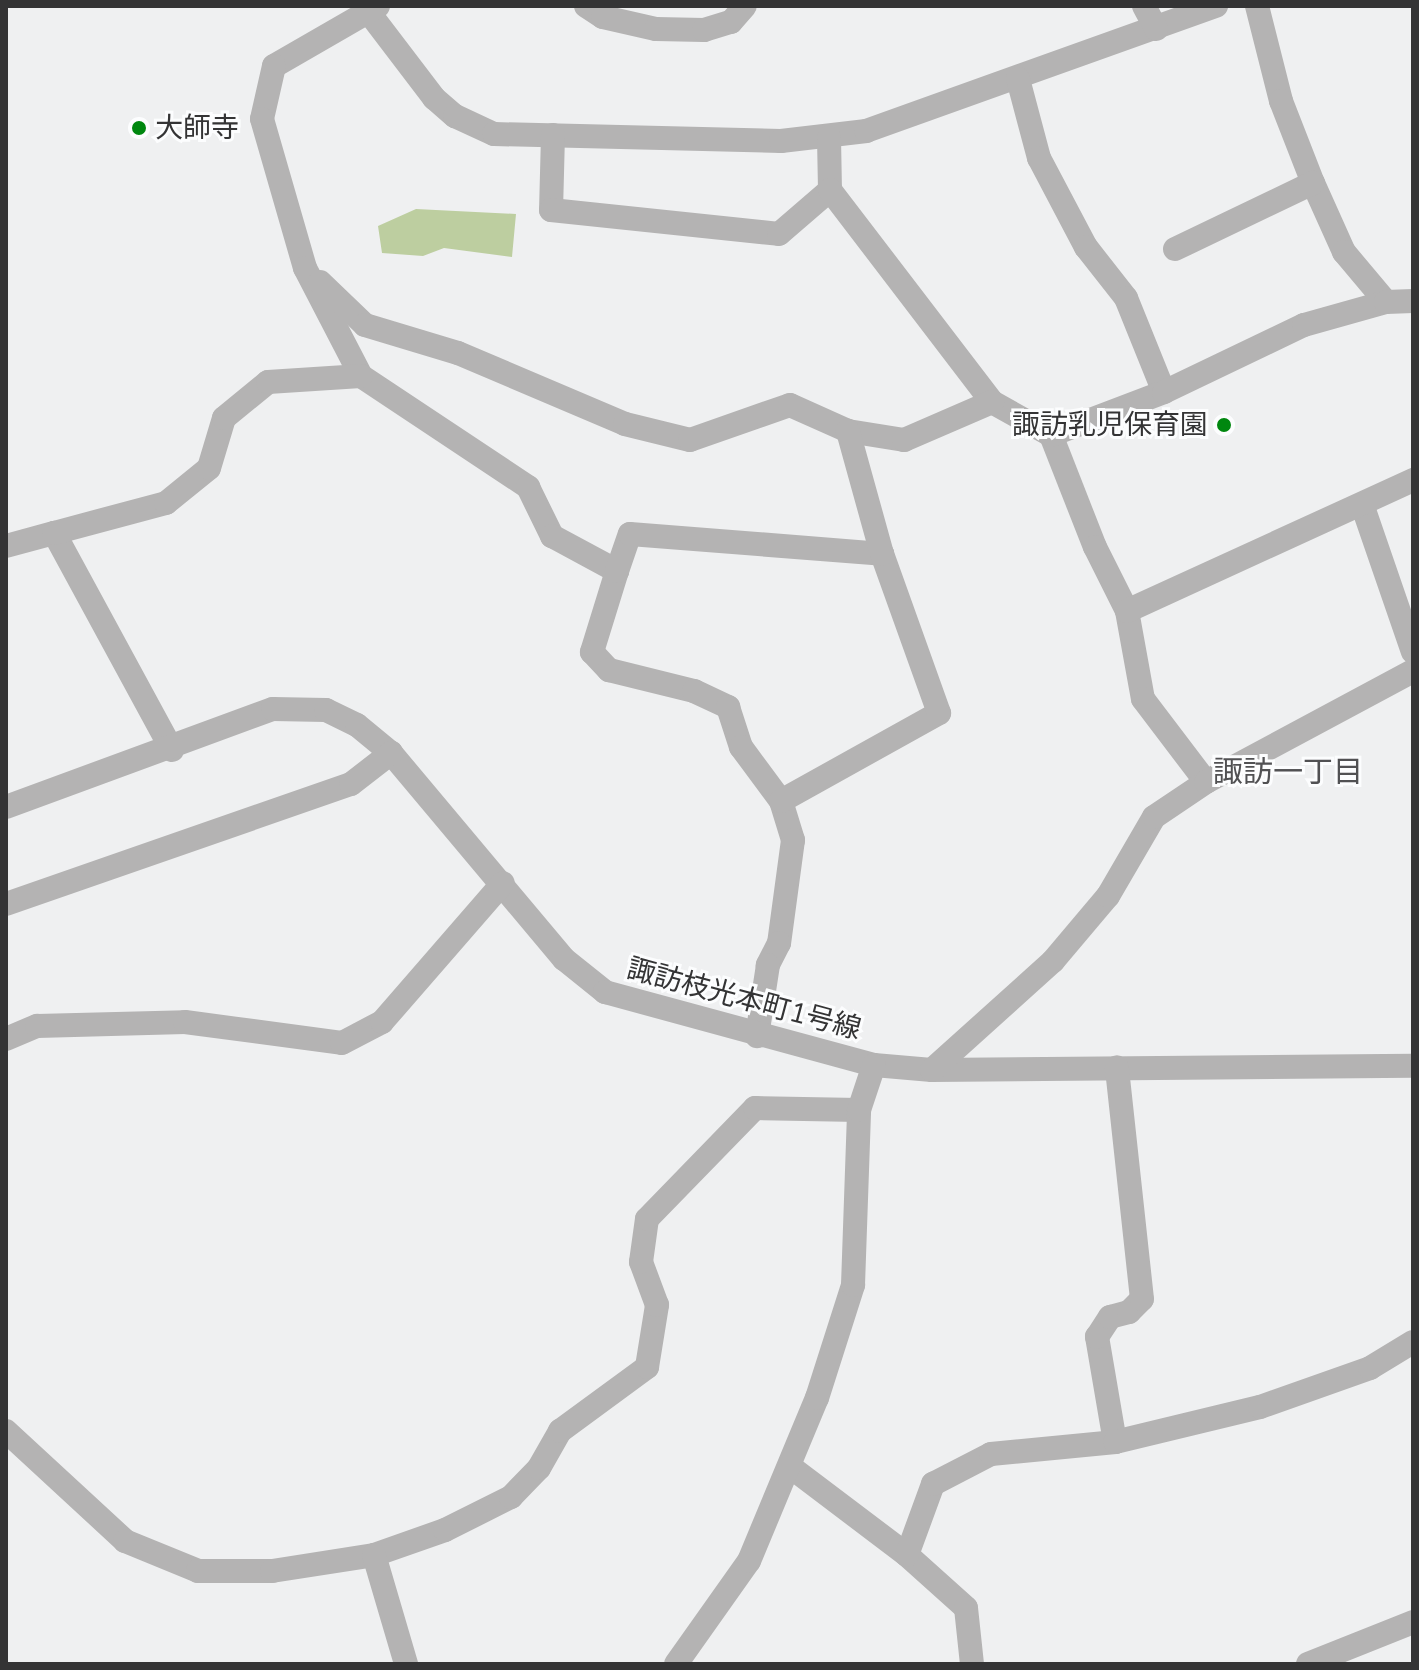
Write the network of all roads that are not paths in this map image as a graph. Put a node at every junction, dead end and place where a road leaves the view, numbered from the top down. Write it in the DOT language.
graph roads {
  1 [pos="586,6"];
  2 [pos="745,6"];
  3 [pos="1144,6"];
  4 [pos="1216,6"];
  5 [pos="1257,6"];
  6 [pos="369,8"];
  7 [pos="1156,29"];
  8 [pos="1018,79"];
  9 [pos="553,135"];
  10 [pos="829,138"];
  11 [pos="1313,183"];
  12 [pos="830,190"];
  13 [pos="1175,249"];
  14 [pos="305,268"];
  15 [pos="1413,301"];
  16 [pos="1386,302"];
  17 [pos="361,376"];
  18 [pos="1164,392"];
  19 [pos="992,402"];
  20 [pos="848,431"];
  21 [pos="1051,435"];
  22 [pos="1413,480"];
  23 [pos="1363,507"];
  24 [pos="54,533"];
  25 [pos="6,546"];
  26 [pos="882,554"];
  27 [pos="617,571"];
  28 [pos="1127,611"];
  29 [pos="1413,652"];
  30 [pos="1413,671"];
  31 [pos="172,750"];
  32 [pos="391,753"];
  33 [pos="1206,782"];
  34 [pos="781,801"];
  35 [pos="6,807"];
  36 [pos="503,883"];
  37 [pos="6,904"];
  38 [pos="757,1036"];
  39 [pos="6,1039"];
  40 [pos="874,1065"];
  41 [pos="1413,1066"];
  42 [pos="1117,1067"];
  43 [pos="932,1070"];
  44 [pos="859,1110"];
  45 [pos="1413,1342"];
  46 [pos="6,1431"];
  47 [pos="1115,1442"];
  48 [pos="792,1468"];
  49 [pos="374,1555"];
  50 [pos="907,1555"];
  51 [pos="1413,1622"];
  52 [pos="1365,1653"];
  53 [pos="406,1664"];
  54 [pos="676,1664"];
  55 [pos="972,1664"];
  56 [pos="1308,1664"];
  1 -- 2 [label="street"];
  3 -- 7 [label="street"];
  4 -- 7 [label="street"];
  5 -- 11 [label="street"];
  6 -- 9 [label="street"];
  6 -- 14 [label="street"];
  7 -- 8 [label="street"];
  8 -- 10 [label="street"];
  8 -- 18 [label="street"];
  9 -- 10 [label="street"];
  9 -- 12 [label="street"];
  10 -- 12 [label="street"];
  11 -- 13 [label="street"];
  11 -- 16 [label="street"];
  12 -- 19 [label="street"];
  14 -- 17 [label="street"];
  14 -- 20 [label="street"];
  15 -- 16 [label="street"];
  16 -- 18 [label="street"];
  17 -- 24 [label="street"];
  17 -- 27 [label="street"];
  18 -- 21 [label="street"];
  19 -- 20 [label="street"];
  19 -- 21 [label="street"];
  20 -- 26 [label="street"];
  21 -- 28 [label="street"];
  22 -- 23 [label="street"];
  23 -- 28 [label="street"];
  23 -- 29 [label="street"];
  24 -- 25 [label="street"];
  24 -- 31 [label="street"];
  26 -- 27 [label="street"];
  26 -- 34 [label="street"];
  27 -- 34 [label="street"];
  28 -- 33 [label="street"];
  30 -- 33 [label="street"];
  31 -- 32 [label="street, 諏訪枝光本町1号線"];
  31 -- 35 [label="street, 諏訪枝光本町1号線"];
  32 -- 36 [label="street, 諏訪枝光本町1号線"];
  32 -- 37 [label="street"];
  33 -- 43 [label="street"];
  34 -- 38 [label="street"];
  36 -- 38 [label="street, 諏訪枝光本町1号線"];
  36 -- 39 [label="street"];
  38 -- 40 [label="street, 諏訪枝光本町1号線"];
  40 -- 43 [label="street, 諏訪枝光本町1号線"];
  40 -- 44 [label="street"];
  41 -- 42 [label="street, 諏訪枝光本町1号線"];
  42 -- 43 [label="street, 諏訪枝光本町1号線"];
  42 -- 47 [label="street"];
  44 -- 48 [label="street"];
  44 -- 49 [label="street"];
  45 -- 47 [label="street"];
  46 -- 49 [label="street"];
  47 -- 50 [label="street"];
  48 -- 50 [label="street"];
  48 -- 54 [label="street"];
  49 -- 53 [label="street"];
  50 -- 55 [label="street"];
  51 -- 52 [label="street"];
  52 -- 56 [label="street"];
}
